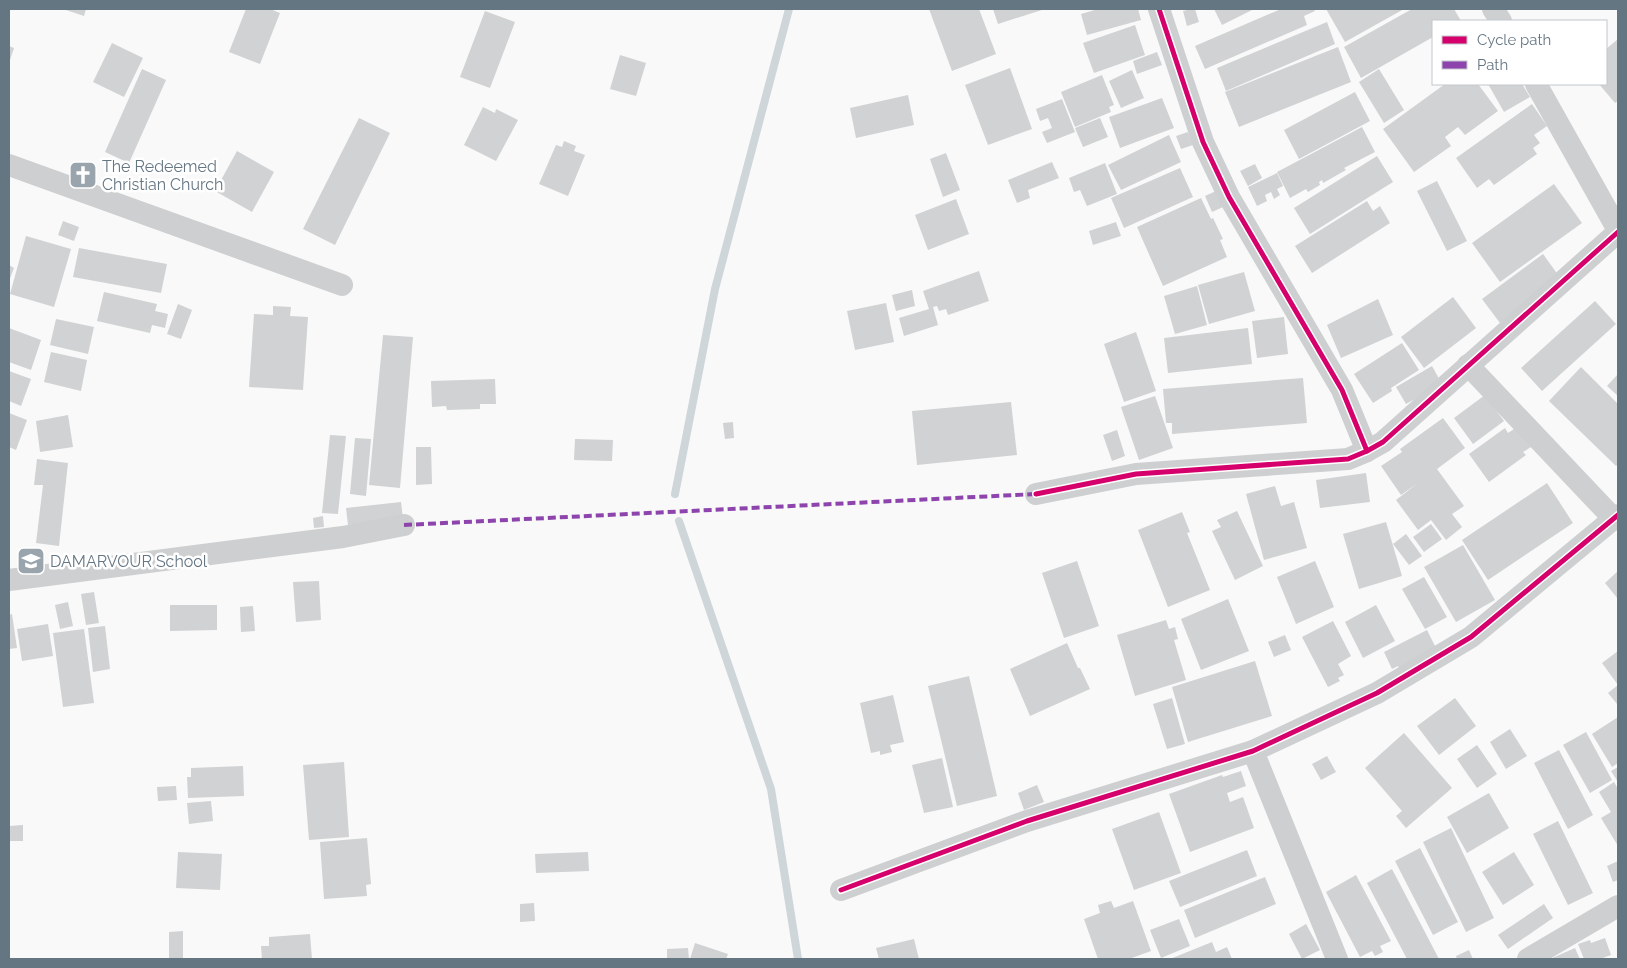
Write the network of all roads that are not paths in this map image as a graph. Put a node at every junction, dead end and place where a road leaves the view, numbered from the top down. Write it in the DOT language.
graph roads {
  1 [pos="1159,9"];
  2 [pos="1493,9"];
  3 [pos="1499,20"];
  4 [pos="1537,85"];
  5 [pos="9,165"];
  6 [pos="1618,231"];
  7 [pos="342,285"];
  8 [pos="1468,365"];
  9 [pos="1367,451"];
  10 [pos="1036,494"];
  11 [pos="1616,517"];
  12 [pos="404,525"];
  13 [pos="9,580"];
  14 [pos="1252,751"];
  15 [pos="841,890"];
  16 [pos="1618,906"];
  17 [pos="1337,959"];
  18 [pos="1528,959"];
  1 -- 9 [label="street"];
  2 -- 3 [label="street"];
  4 -- 6 [label="street"];
  5 -- 7 [label="street"];
  6 -- 8 [label="street"];
  8 -- 9 [label="street"];
  8 -- 11 [label="street"];
  9 -- 10 [label="street"];
  11 -- 14 [label="street"];
  12 -- 13 [label="street"];
  14 -- 15 [label="street"];
  14 -- 17 [label="street"];
  16 -- 18 [label="street"];
}
